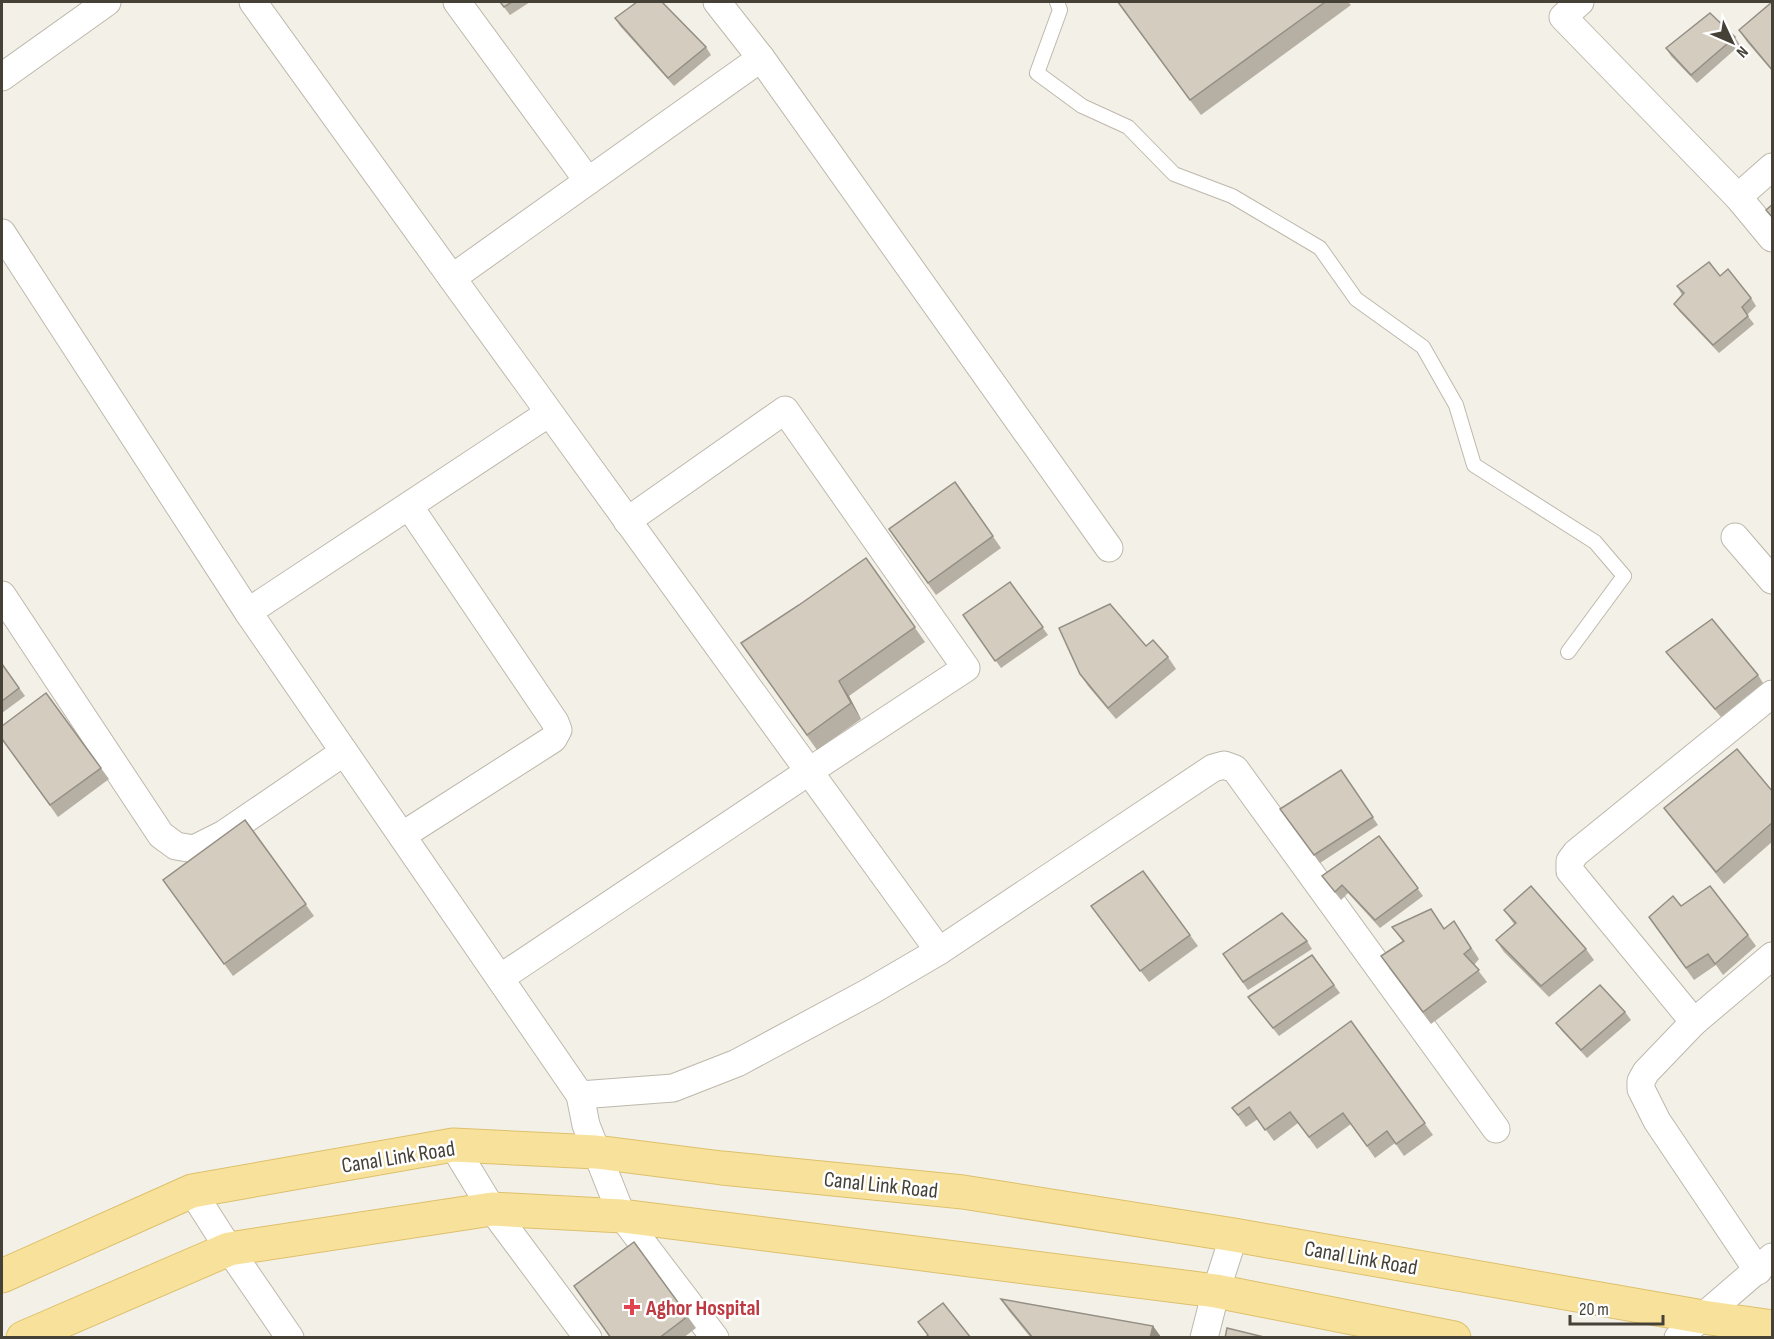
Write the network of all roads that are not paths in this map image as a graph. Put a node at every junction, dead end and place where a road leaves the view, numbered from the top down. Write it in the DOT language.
graph roads {
  1 [pos="107,2"];
  2 [pos="253,2"];
  3 [pos="457,2"];
  4 [pos="717,2"];
  5 [pos="1057,2"];
  6 [pos="1564,7"];
  7 [pos="761,58"];
  8 [pos="2,77"];
  9 [pos="1773,167"];
  10 [pos="588,181"];
  11 [pos="1738,196"];
  12 [pos="2,233"];
  13 [pos="1773,238"];
  14 [pos="452,278"];
  15 [pos="549,413"];
  16 [pos="409,506"];
  17 [pos="627,521"];
  18 [pos="1736,537"];
  19 [pos="1109,548"];
  20 [pos="1773,580"];
  21 [pos="2,595"];
  22 [pos="248,612"];
  23 [pos="1568,652"];
  24 [pos="1773,694"];
  25 [pos="344,752"];
  26 [pos="808,772"];
  27 [pos="403,835"];
  28 [pos="939,951"];
  29 [pos="1773,956"];
  30 [pos="500,978"];
  31 [pos="1694,1022"];
  32 [pos="580,1095"];
  33 [pos="1496,1129"];
  34 [pos="453,1145"];
  35 [pos="596,1152"];
  36 [pos="192,1191"];
  37 [pos="492,1209"];
  38 [pos="622,1216"];
  39 [pos="1234,1235"];
  40 [pos="229,1250"];
  41 [pos="1765,1264"];
  42 [pos="2,1276"];
  43 [pos="1216,1291"];
  44 [pos="1690,1327"];
  45 [pos="1773,1327"];
  46 [pos="23,1338"];
  47 [pos="290,1338"];
  48 [pos="588,1338"];
  49 [pos="715,1338"];
  50 [pos="1204,1338"];
  51 [pos="1454,1338"];
  1 -- 8 [label="street"];
  2 -- 14 [label="street"];
  3 -- 10 [label="street"];
  4 -- 7 [label="street"];
  5 -- 23 [label="lane"];
  6 -- 11 [label="street"];
  7 -- 10 [label="street"];
  7 -- 19 [label="street"];
  9 -- 11 [label="street"];
  10 -- 14 [label="street"];
  11 -- 13 [label="street"];
  12 -- 22 [label="street"];
  14 -- 15 [label="street"];
  15 -- 16 [label="street"];
  15 -- 17 [label="street"];
  16 -- 22 [label="street"];
  16 -- 27 [label="street"];
  17 -- 26 [label="street"];
  17 -- 26 [label="street"];
  18 -- 20 [label="street"];
  21 -- 25 [label="street"];
  22 -- 25 [label="street"];
  24 -- 31 [label="street"];
  25 -- 27 [label="street"];
  26 -- 28 [label="street"];
  26 -- 30 [label="street"];
  27 -- 30 [label="street"];
  28 -- 32 [label="street"];
  28 -- 33 [label="street"];
  29 -- 31 [label="street"];
  30 -- 32 [label="street"];
  31 -- 41 [label="street"];
  32 -- 35 [label="street"];
  34 -- 35 [label="main road, Canal Link Road"];
  34 -- 36 [label="main road, Canal Link Road"];
  34 -- 37 [label="street"];
  35 -- 38 [label="street"];
  35 -- 39 [label="main road, Canal Link Road"];
  36 -- 40 [label="street"];
  36 -- 42 [label="main road, Canal Link Road"];
  37 -- 38 [label="main road"];
  37 -- 40 [label="main road"];
  37 -- 48 [label="street"];
  38 -- 43 [label="main road"];
  38 -- 49 [label="street"];
  39 -- 43 [label="street"];
  39 -- 44 [label="main road, Canal Link Road"];
  40 -- 46 [label="main road"];
  40 -- 47 [label="street"];
  41 -- 44 [label="street"];
  43 -- 50 [label="street"];
  43 -- 51 [label="main road"];
  44 -- 45 [label="main road, Canal Link Road"];
}
